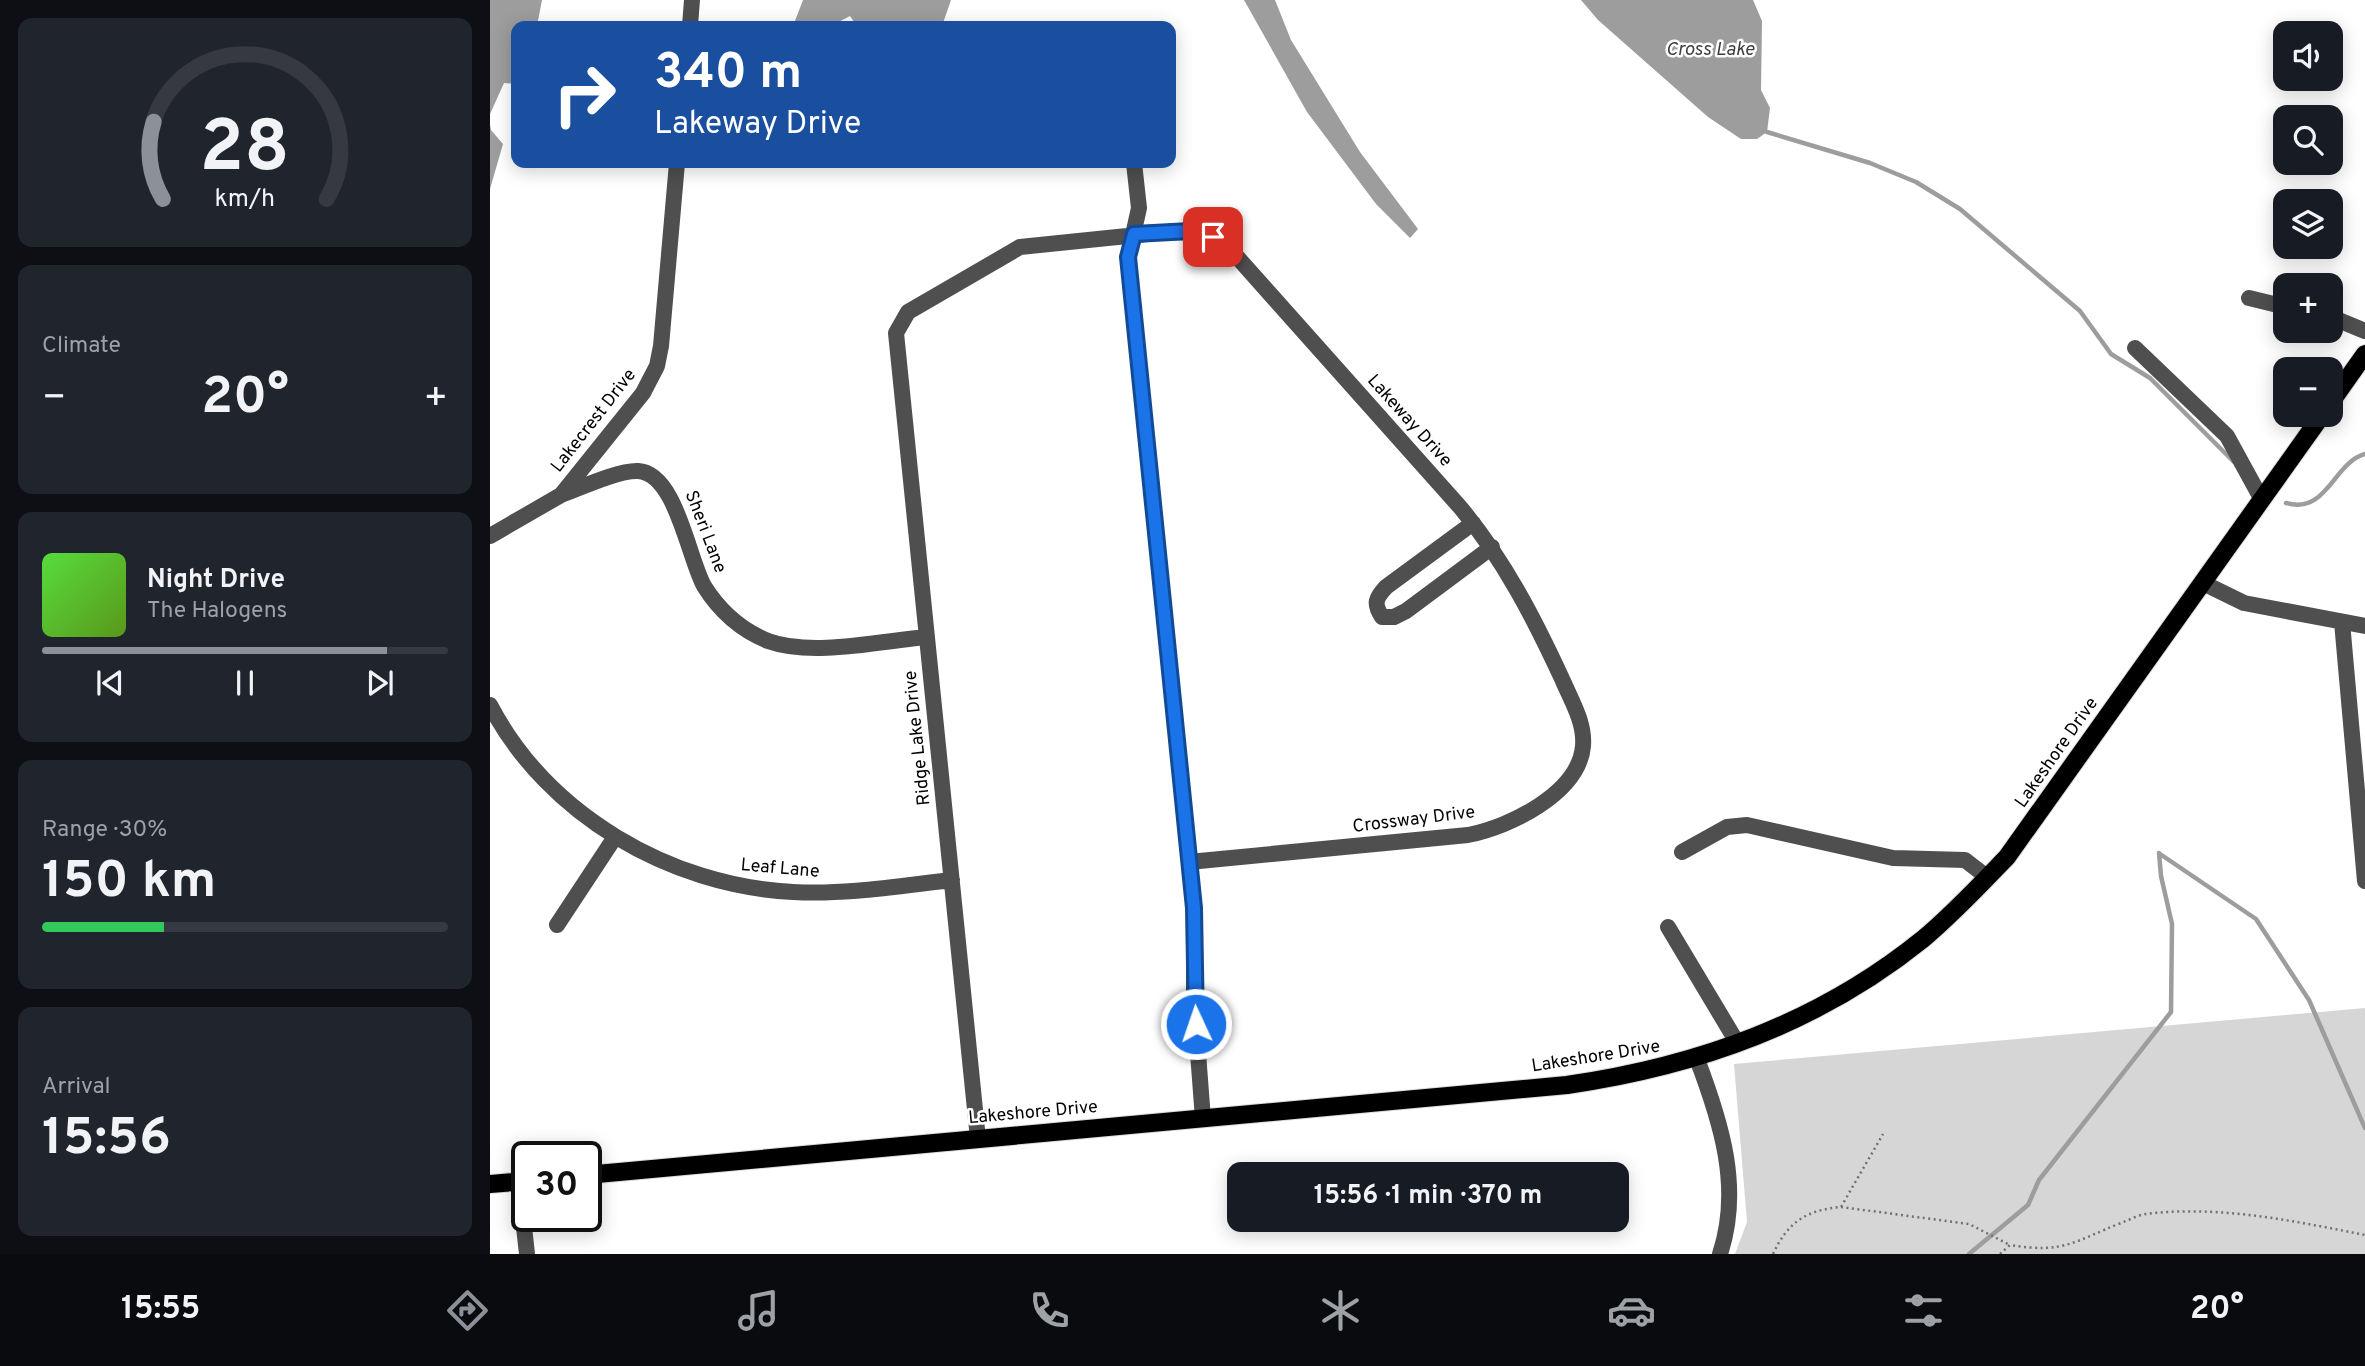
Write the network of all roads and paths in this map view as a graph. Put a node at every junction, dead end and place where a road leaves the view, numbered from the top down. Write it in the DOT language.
graph roads {
  1 [pos="692,0"];
  2 [pos="690,21"];
  3 [pos="677,168"];
  4 [pos="1135,168"];
  5 [pos="1134,234"];
  6 [pos="2249,298"];
  7 [pos="2273,304"];
  8 [pos="2343,322"];
  9 [pos="2365,331"];
  10 [pos="897,333"];
  11 [pos="2135,348"];
  12 [pos="2365,354"];
  13 [pos="2343,385"];
  14 [pos="2314,427"];
  15 [pos="561,495"];
  16 [pos="2262,500"];
  17 [pos="1474,523"];
  18 [pos="490,536"];
  19 [pos="1492,547"];
  20 [pos="2203,583"];
  21 [pos="2342,622"];
  22 [pos="2365,626"];
  23 [pos="928,637"];
  24 [pos="490,705"];
  25 [pos="1582,724"];
  26 [pos="615,837"];
  27 [pos="1682,852"];
  28 [pos="1189,862"];
  29 [pos="1987,877"];
  30 [pos="952,880"];
  31 [pos="2365,881"];
  32 [pos="557,925"];
  33 [pos="1668,927"];
  34 [pos="1738,1044"];
  35 [pos="1697,1059"];
  36 [pos="1203,1119"];
  37 [pos="1883,1134"];
  38 [pos="978,1139"];
  39 [pos="602,1174"];
  40 [pos="511,1182"];
  41 [pos="490,1184"];
  42 [pos="1841,1207"];
  43 [pos="526,1232"];
  44 [pos="2365,1235"];
  45 [pos="2010,1245"];
  46 [pos="527,1254"];
  47 [pos="1720,1254"];
  48 [pos="1773,1254"];
  49 [pos="2000,1254"];
  1 -- 2 [label="street"];
  3 -- 15 [label="street, Lakecrest Drive"];
  4 -- 5 [label="street"];
  5 -- 10 [label="street, Lakeway Drive"];
  5 -- 17 [label="street, Lakeway Drive"];
  5 -- 28 [label="street"];
  6 -- 7 [label="street"];
  8 -- 9 [label="street"];
  10 -- 23 [label="street, Ridge Lake Drive"];
  11 -- 16 [label="street"];
  12 -- 13 [label="main road"];
  14 -- 16 [label="main road, Lakeshore Drive"];
  15 -- 18 [label="street, Lakecrest Drive"];
  15 -- 23 [label="street, Sheri Lane"];
  16 -- 20 [label="main road, Lakeshore Drive"];
  17 -- 19 [label="street, Lakeway Drive"];
  17 -- 19 [label="street"];
  19 -- 25 [label="street, Lakeway Drive"];
  20 -- 21 [label="street"];
  20 -- 29 [label="main road, Lakeshore Drive"];
  21 -- 22 [label="street"];
  21 -- 31 [label="street"];
  23 -- 30 [label="street, Ridge Lake Drive"];
  24 -- 26 [label="street, Leaf Lane"];
  25 -- 28 [label="street, Crossway Drive"];
  26 -- 30 [label="street, Leaf Lane"];
  26 -- 32 [label="street"];
  27 -- 29 [label="street"];
  28 -- 36 [label="street"];
  29 -- 34 [label="main road, Lakeshore Drive"];
  30 -- 38 [label="street, Ridge Lake Drive"];
  33 -- 34 [label="street"];
  34 -- 35 [label="main road, Lakeshore Drive"];
  35 -- 36 [label="main road, Lakeshore Drive"];
  35 -- 47 [label="street"];
  36 -- 38 [label="main road, Lakeshore Drive"];
  37 -- 42 [label="path"];
  38 -- 39 [label="main road, Lakeshore Drive"];
  40 -- 41 [label="main road"];
  42 -- 45 [label="path"];
  42 -- 48 [label="path"];
  43 -- 46 [label="street"];
  44 -- 45 [label="path"];
  45 -- 49 [label="path"];
}
